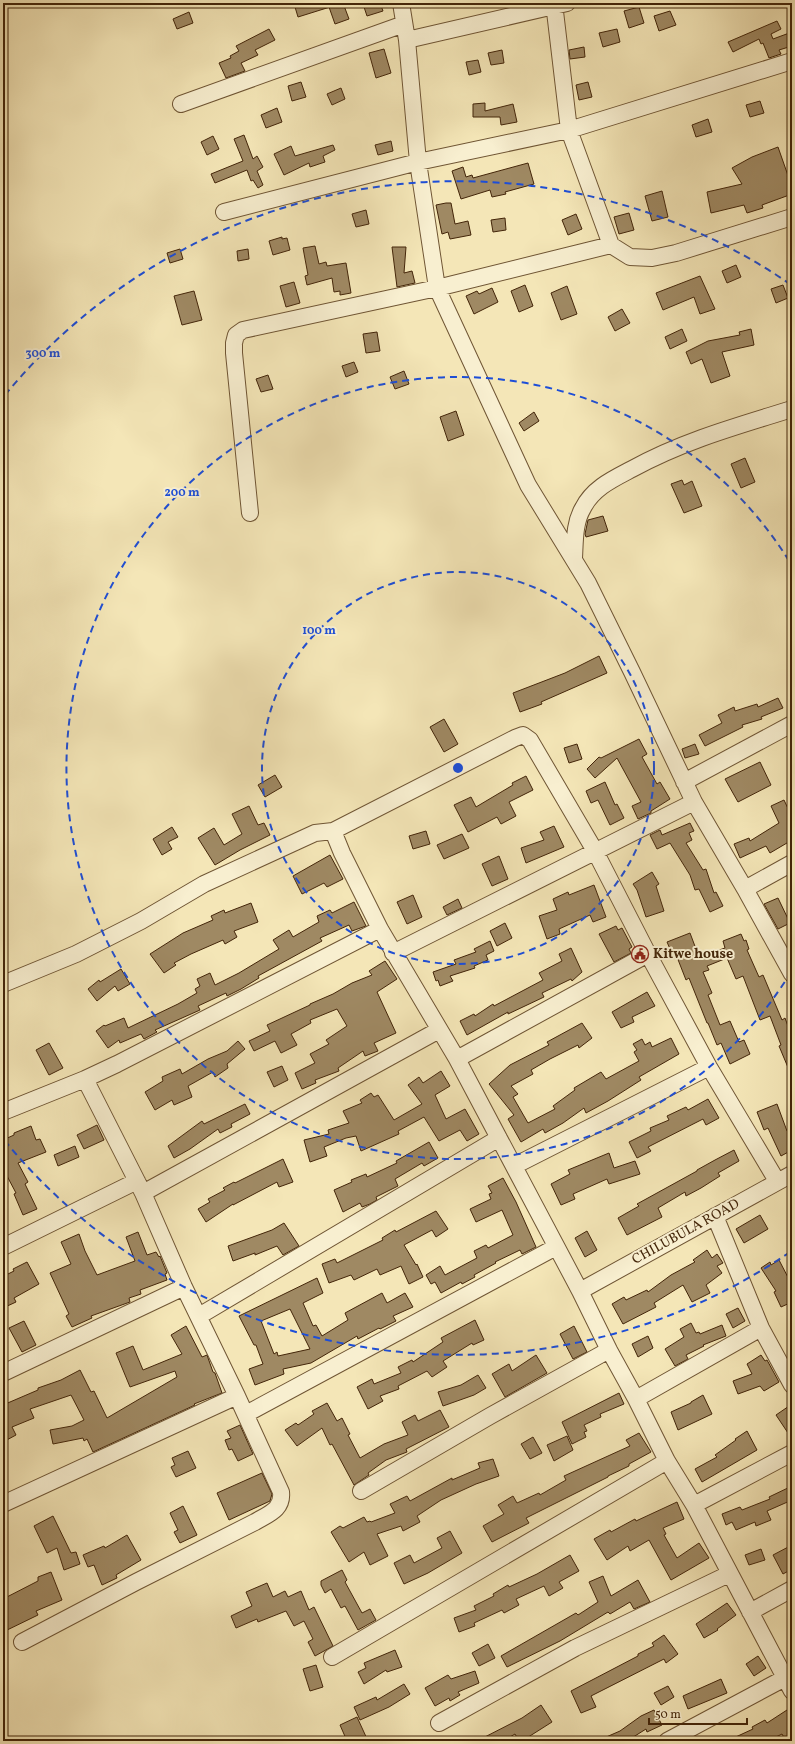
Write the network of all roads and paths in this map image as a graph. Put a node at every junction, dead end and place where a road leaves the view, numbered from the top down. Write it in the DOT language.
graph roads {
  1 [pos="401,3"];
  2 [pos="558,4"];
  3 [pos="404,24"];
  4 [pos="407,40"];
  5 [pos="792,61"];
  6 [pos="181,104"];
  7 [pos="569,130"];
  8 [pos="418,162"];
  9 [pos="224,212"];
  10 [pos="792,218"];
  11 [pos="611,245"];
  12 [pos="437,288"];
  13 [pos="792,409"];
  14 [pos="250,513"];
  15 [pos="574,558"];
  16 [pos="792,724"];
  17 [pos="684,782"];
  18 [pos="694,802"];
  19 [pos="333,831"];
  20 [pos="595,851"];
  21 [pos="792,863"];
  22 [pos="745,889"];
  23 [pos="380,929"];
  24 [pos="393,953"];
  25 [pos="648,954"];
  26 [pos="792,974"];
  27 [pos="3,984"];
  28 [pos="439,1030"];
  29 [pos="457,1059"];
  30 [pos="709,1067"];
  31 [pos="85,1079"];
  32 [pos="3,1112"];
  33 [pos="499,1138"];
  34 [pos="514,1166"];
  35 [pos="792,1174"];
  36 [pos="777,1181"];
  37 [pos="140,1187"];
  38 [pos="715,1216"];
  39 [pos="3,1246"];
  40 [pos="556,1248"];
  41 [pos="184,1287"];
  42 [pos="580,1291"];
  43 [pos="199,1316"];
  44 [pos="761,1328"];
  45 [pos="609,1350"];
  46 [pos="3,1373"];
  47 [pos="792,1385"];
  48 [pos="237,1396"];
  49 [pos="636,1399"];
  50 [pos="246,1414"];
  51 [pos="792,1453"];
  52 [pos="667,1461"];
  53 [pos="362,1491"];
  54 [pos="3,1504"];
  55 [pos="694,1505"];
  56 [pos="729,1574"];
  57 [pos="792,1589"];
  58 [pos="750,1612"];
  59 [pos="22,1642"];
  60 [pos="332,1657"];
  61 [pos="788,1684"];
  62 [pos="438,1723"];
  63 [pos="667,1741"];
  1 -- 3 [label="street"];
  2 -- 4 [label="street"];
  2 -- 7 [label="street"];
  3 -- 4 [label="street"];
  3 -- 6 [label="street"];
  4 -- 8 [label="street"];
  5 -- 7 [label="street"];
  7 -- 8 [label="street"];
  7 -- 11 [label="street"];
  8 -- 9 [label="street"];
  8 -- 12 [label="street"];
  10 -- 11 [label="street"];
  11 -- 12 [label="street"];
  12 -- 14 [label="street"];
  12 -- 15 [label="street"];
  13 -- 15 [label="street"];
  15 -- 17 [label="street"];
  16 -- 17 [label="street"];
  17 -- 18 [label="street"];
  18 -- 20 [label="street"];
  18 -- 22 [label="street"];
  19 -- 20 [label="street"];
  19 -- 23 [label="street"];
  19 -- 27 [label="street"];
  20 -- 24 [label="street"];
  20 -- 25 [label="street"];
  21 -- 22 [label="street"];
  22 -- 26 [label="street"];
  23 -- 24 [label="street"];
  23 -- 31 [label="street"];
  24 -- 28 [label="street"];
  25 -- 29 [label="street"];
  25 -- 30 [label="street"];
  28 -- 29 [label="street"];
  28 -- 37 [label="street"];
  29 -- 33 [label="street"];
  30 -- 34 [label="street"];
  30 -- 36 [label="street"];
  31 -- 32 [label="street"];
  31 -- 37 [label="street"];
  33 -- 34 [label="street"];
  33 -- 43 [label="street"];
  34 -- 40 [label="street"];
  35 -- 36 [label="street, CHILUBULA ROAD"];
  36 -- 38 [label="street, CHILUBULA ROAD"];
  37 -- 39 [label="street"];
  37 -- 41 [label="street"];
  38 -- 42 [label="street, CHILUBULA ROAD"];
  38 -- 44 [label="street"];
  40 -- 42 [label="street"];
  40 -- 50 [label="street"];
  41 -- 43 [label="street"];
  41 -- 46 [label="street"];
  42 -- 45 [label="street"];
  43 -- 48 [label="street"];
  44 -- 47 [label="street"];
  44 -- 49 [label="street"];
  45 -- 49 [label="street"];
  45 -- 53 [label="street"];
  48 -- 50 [label="street"];
  48 -- 54 [label="street"];
  49 -- 52 [label="street"];
  50 -- 59 [label="street"];
  51 -- 55 [label="street"];
  52 -- 55 [label="street"];
  52 -- 60 [label="street"];
  55 -- 56 [label="street"];
  56 -- 58 [label="street"];
  56 -- 62 [label="street"];
  57 -- 58 [label="street"];
  58 -- 61 [label="street"];
  61 -- 63 [label="street"];
}
